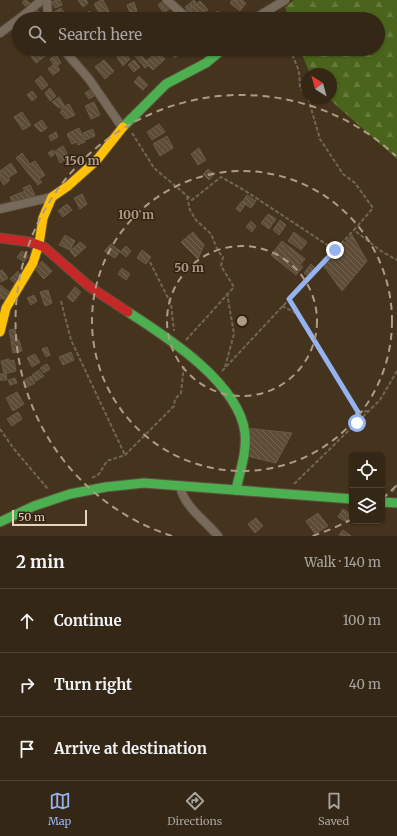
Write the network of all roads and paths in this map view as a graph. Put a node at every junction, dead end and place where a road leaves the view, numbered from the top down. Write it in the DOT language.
graph roads {
  1 [pos="42,0"];
  2 [pos="47,0"];
  3 [pos="167,0"];
  4 [pos="285,0"];
  5 [pos="27,12"];
  6 [pos="48,12"];
  7 [pos="180,12"];
  8 [pos="265,12"];
  9 [pos="12,24"];
  10 [pos="0,33"];
  11 [pos="69,56"];
  12 [pos="214,56"];
  13 [pos="293,56"];
  14 [pos="301,89"];
  15 [pos="310,104"];
  16 [pos="124,125"];
  17 [pos="52,197"];
  18 [pos="0,209"];
  19 [pos="354,230"];
  20 [pos="0,238"];
  21 [pos="39,244"];
  22 [pos="335,250"];
  23 [pos="397,260"];
  24 [pos="150,262"];
  25 [pos="227,293"];
  26 [pos="289,299"];
  27 [pos="61,301"];
  28 [pos="282,306"];
  29 [pos="297,314"];
  30 [pos="0,332"];
  31 [pos="174,334"];
  32 [pos="397,371"];
  33 [pos="224,372"];
  34 [pos="214,379"];
  35 [pos="369,411"];
  36 [pos="358,412"];
  37 [pos="357,423"];
  38 [pos="0,429"];
  39 [pos="125,455"];
  40 [pos="180,486"];
  41 [pos="236,490"];
  42 [pos="283,494"];
  43 [pos="58,498"];
  44 [pos="349,499"];
  45 [pos="385,502"];
  46 [pos="397,503"];
  47 [pos="0,522"];
  48 [pos="218,536"];
  1 -- 5 [label="street"];
  2 -- 6 [label="street"];
  3 -- 7 [label="street"];
  4 -- 8 [label="street"];
  9 -- 10 [label="street"];
  11 -- 16 [label="street"];
  12 -- 16 [label="street"];
  13 -- 14 [label="path"];
  15 -- 19 [label="path"];
  16 -- 17 [label="street"];
  16 -- 22 [label="path"];
  17 -- 18 [label="street"];
  17 -- 21 [label="street"];
  19 -- 22 [label="path"];
  19 -- 23 [label="path"];
  20 -- 21 [label="street"];
  21 -- 30 [label="street"];
  21 -- 34 [label="street"];
  22 -- 26 [label="path"];
  24 -- 31 [label="path"];
  25 -- 33 [label="path"];
  26 -- 28 [label="path"];
  26 -- 29 [label="path"];
  27 -- 39 [label="path"];
  28 -- 29 [label="path"];
  28 -- 34 [label="path"];
  29 -- 36 [label="path"];
  32 -- 35 [label="path"];
  34 -- 41 [label="street"];
  35 -- 36 [label="path"];
  35 -- 37 [label="path"];
  36 -- 37 [label="path"];
  37 -- 42 [label="path"];
  38 -- 43 [label="path"];
  40 -- 41 [label="street"];
  40 -- 43 [label="street"];
  40 -- 48 [label="street"];
  41 -- 42 [label="street"];
  42 -- 44 [label="street"];
  43 -- 47 [label="street"];
  45 -- 46 [label="street"];
}
